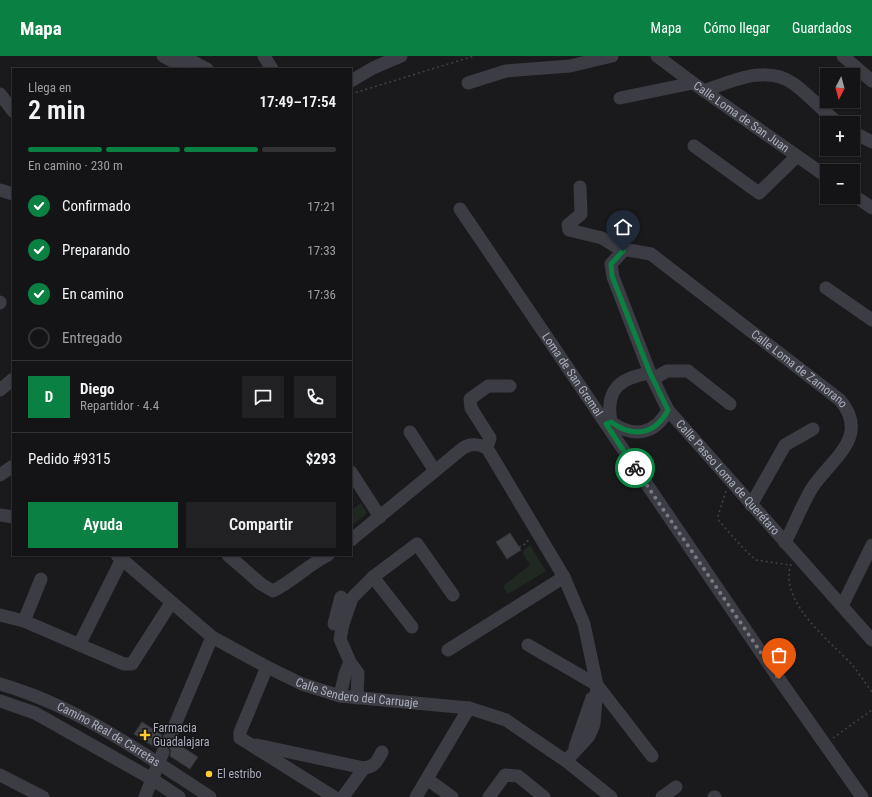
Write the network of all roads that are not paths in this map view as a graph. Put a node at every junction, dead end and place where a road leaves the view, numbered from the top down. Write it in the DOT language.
graph roads {
  1 [pos="163,56"];
  2 [pos="182,56"];
  3 [pos="264,56"];
  4 [pos="401,56"];
  5 [pos="612,56"];
  6 [pos="657,56"];
  7 [pos="843,56"];
  8 [pos="185,68"];
  9 [pos="205,68"];
  10 [pos="271,68"];
  11 [pos="352,80"];
  12 [pos="872,81"];
  13 [pos="468,83"];
  14 [pos="698,87"];
  15 [pos="0,94"];
  16 [pos="620,98"];
  17 [pos="12,110"];
  18 [pos="830,116"];
  19 [pos="860,136"];
  20 [pos="872,142"];
  21 [pos="694,146"];
  22 [pos="797,156"];
  23 [pos="820,172"];
  24 [pos="580,187"];
  25 [pos="0,190"];
  26 [pos="12,194"];
  27 [pos="860,200"];
  28 [pos="872,208"];
  29 [pos="460,209"];
  30 [pos="623,251"];
  31 [pos="826,288"];
  32 [pos="872,320"];
  33 [pos="651,376"];
  34 [pos="12,380"];
  35 [pos="510,386"];
  36 [pos="0,390"];
  37 [pos="730,404"];
  38 [pos="668,410"];
  39 [pos="608,423"];
  40 [pos="813,429"];
  41 [pos="410,432"];
  42 [pos="487,448"];
  43 [pos="12,467"];
  44 [pos="435,472"];
  45 [pos="352,474"];
  46 [pos="0,475"];
  47 [pos="751,505"];
  48 [pos="0,515"];
  49 [pos="380,516"];
  50 [pos="12,517"];
  51 [pos="352,539"];
  52 [pos="785,543"];
  53 [pos="872,545"];
  54 [pos="121,556"];
  55 [pos="229,556"];
  56 [pos="321,557"];
  57 [pos="373,577"];
  58 [pos="564,577"];
  59 [pos="41,579"];
  60 [pos="453,595"];
  61 [pos="341,597"];
  62 [pos="170,603"];
  63 [pos="842,606"];
  64 [pos="0,615"];
  65 [pos="24,621"];
  66 [pos="412,627"];
  67 [pos="212,637"];
  68 [pos="340,639"];
  69 [pos="872,640"];
  70 [pos="80,644"];
  71 [pos="528,644"];
  72 [pos="448,650"];
  73 [pos="350,662"];
  74 [pos="267,668"];
  75 [pos="0,684"];
  76 [pos="597,685"];
  77 [pos="340,696"];
  78 [pos="357,698"];
  79 [pos="0,701"];
  80 [pos="469,708"];
  81 [pos="169,739"];
  82 [pos="248,743"];
  83 [pos="382,752"];
  84 [pos="652,756"];
  85 [pos="569,757"];
  86 [pos="161,758"];
  87 [pos="364,768"];
  88 [pos="0,775"];
  89 [pos="427,779"];
  90 [pos="152,780"];
  91 [pos="676,787"];
  92 [pos="43,797"];
  93 [pos="145,797"];
  94 [pos="179,797"];
  95 [pos="210,797"];
  96 [pos="334,797"];
  97 [pos="343,797"];
  98 [pos="416,797"];
  99 [pos="452,797"];
  100 [pos="489,797"];
  101 [pos="544,797"];
  102 [pos="611,797"];
  103 [pos="662,797"];
  104 [pos="862,797"];
  1 -- 8 [label="street"];
  2 -- 9 [label="street"];
  3 -- 10 [label="street"];
  4 -- 11 [label="street"];
  5 -- 13 [label="street"];
  6 -- 14 [label="street, Calle Loma de San Juan"];
  7 -- 12 [label="street"];
  14 -- 16 [label="street"];
  14 -- 18 [label="street"];
  14 -- 22 [label="street, Calle Loma de San Juan"];
  15 -- 17 [label="street"];
  19 -- 20 [label="street"];
  21 -- 22 [label="street"];
  22 -- 23 [label="street, Calle Loma de San Juan"];
  24 -- 30 [label="street"];
  25 -- 26 [label="street"];
  27 -- 28 [label="street"];
  29 -- 39 [label="street, Loma de San Gremal"];
  30 -- 33 [label="street, Calle Paseo Loma de Querétaro"];
  30 -- 52 [label="street, Calle Loma de Zamorano"];
  31 -- 32 [label="street"];
  33 -- 37 [label="street"];
  33 -- 38 [label="street, Calle Paseo Loma de Querétaro"];
  33 -- 39 [label="street"];
  34 -- 36 [label="street"];
  35 -- 42 [label="street"];
  38 -- 39 [label="street"];
  38 -- 47 [label="street, Calle Paseo Loma de Querétaro"];
  39 -- 104 [label="street, Loma de San Gremal"];
  40 -- 47 [label="street"];
  41 -- 44 [label="street"];
  42 -- 44 [label="street"];
  42 -- 58 [label="street"];
  43 -- 46 [label="street"];
  44 -- 49 [label="street"];
  45 -- 49 [label="street"];
  47 -- 52 [label="street, Calle Paseo Loma de Querétaro"];
  48 -- 50 [label="street"];
  49 -- 51 [label="street"];
  52 -- 63 [label="street, Calle Paseo Loma de Querétaro"];
  53 -- 63 [label="street"];
  54 -- 62 [label="street, Calle Sendero del Carruaje"];
  54 -- 70 [label="street"];
  55 -- 56 [label="street"];
  57 -- 60 [label="street"];
  57 -- 66 [label="street"];
  57 -- 68 [label="street"];
  58 -- 72 [label="street"];
  58 -- 76 [label="street"];
  59 -- 65 [label="street"];
  61 -- 68 [label="street"];
  62 -- 67 [label="street, Calle Sendero del Carruaje"];
  62 -- 70 [label="street"];
  63 -- 69 [label="street, Calle Paseo Loma de Querétaro"];
  64 -- 65 [label="street"];
  65 -- 70 [label="street"];
  67 -- 74 [label="street, Calle Sendero del Carruaje"];
  67 -- 81 [label="street"];
  68 -- 73 [label="street"];
  71 -- 76 [label="street"];
  73 -- 77 [label="street"];
  73 -- 78 [label="street"];
  74 -- 77 [label="street, Calle Sendero del Carruaje"];
  74 -- 82 [label="street"];
  75 -- 86 [label="street, Camino Real de Carretas"];
  76 -- 84 [label="street"];
  76 -- 85 [label="street"];
  77 -- 78 [label="street, Calle Sendero del Carruaje"];
  78 -- 80 [label="street, Calle Sendero del Carruaje"];
  79 -- 90 [label="street, Camino Real de Carretas"];
  80 -- 85 [label="street, Calle Sendero del Carruaje"];
  80 -- 89 [label="street"];
  82 -- 87 [label="street"];
  82 -- 96 [label="street"];
  83 -- 87 [label="street"];
  85 -- 102 [label="street, Calle Sendero del Carruaje"];
  86 -- 90 [label="street"];
  86 -- 95 [label="street, Camino Real de Carretas"];
  87 -- 97 [label="street"];
  88 -- 92 [label="street"];
  89 -- 98 [label="street"];
  89 -- 99 [label="street"];
  90 -- 93 [label="street"];
  90 -- 94 [label="street, Camino Real de Carretas"];
  91 -- 103 [label="street"];
  100 -- 101 [label="street"];
}
